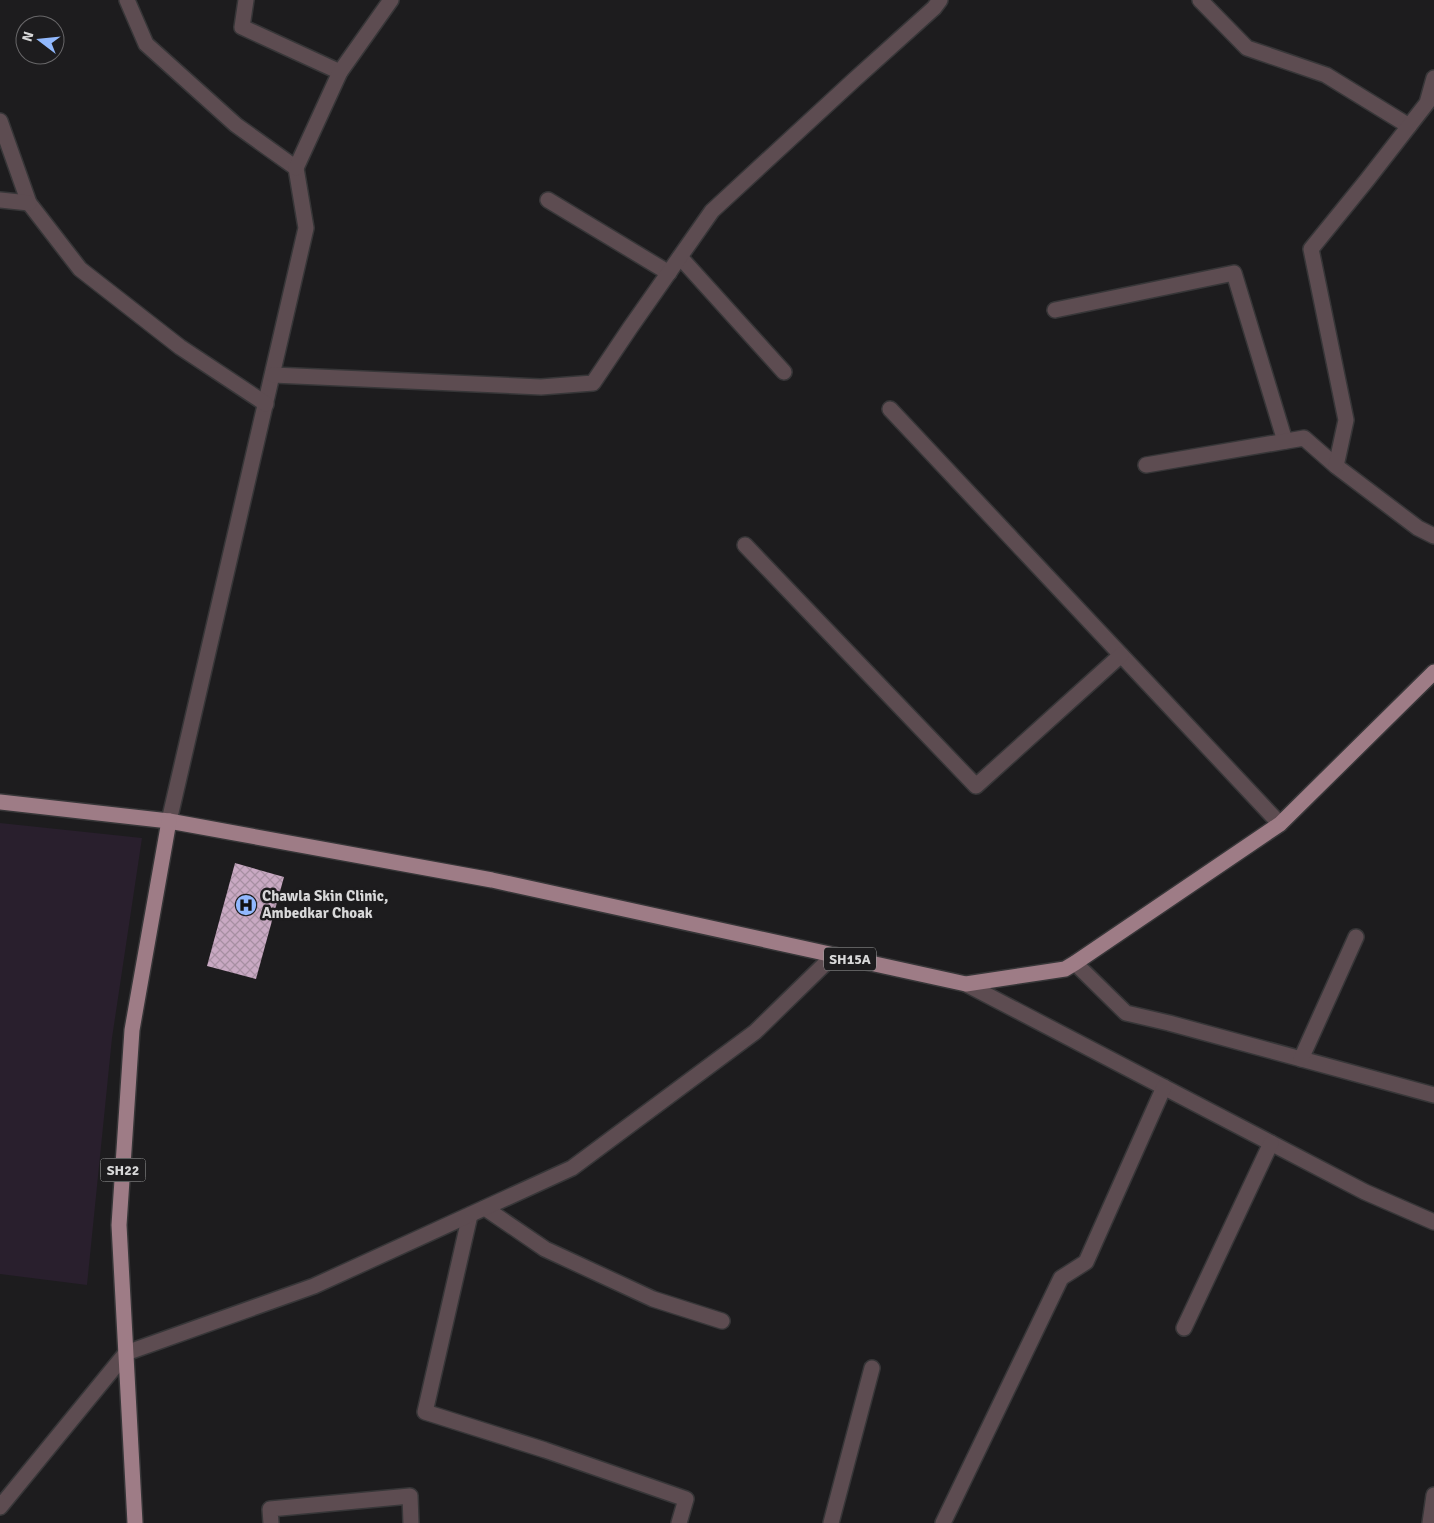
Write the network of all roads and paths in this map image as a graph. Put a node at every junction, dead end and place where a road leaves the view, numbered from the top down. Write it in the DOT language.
graph roads {
  1 [pos="127,0"];
  2 [pos="246,0"];
  3 [pos="391,0"];
  4 [pos="940,0"];
  5 [pos="1200,0"];
  6 [pos="340,72"];
  7 [pos="1434,78"];
  8 [pos="0,121"];
  9 [pos="1409,126"];
  10 [pos="296,168"];
  11 [pos="0,200"];
  12 [pos="548,200"];
  13 [pos="29,203"];
  14 [pos="680,257"];
  15 [pos="669,273"];
  16 [pos="1055,310"];
  17 [pos="784,372"];
  18 [pos="273,375"];
  19 [pos="266,404"];
  20 [pos="890,409"];
  21 [pos="1285,441"];
  22 [pos="1146,465"];
  23 [pos="1336,466"];
  24 [pos="1434,536"];
  25 [pos="745,545"];
  26 [pos="1121,655"];
  27 [pos="1434,672"];
  28 [pos="0,802"];
  29 [pos="169,820"];
  30 [pos="1280,824"];
  31 [pos="1356,937"];
  32 [pos="834,955"];
  33 [pos="1075,963"];
  34 [pos="966,984"];
  35 [pos="1301,1059"];
  36 [pos="1164,1087"];
  37 [pos="1434,1095"];
  38 [pos="1271,1143"];
  39 [pos="485,1208"];
  40 [pos="470,1215"];
  41 [pos="1434,1222"];
  42 [pos="722,1321"];
  43 [pos="1184,1328"];
  44 [pos="126,1353"];
  45 [pos="872,1368"];
  46 [pos="1434,1495"];
  47 [pos="0,1507"];
  48 [pos="135,1523"];
  49 [pos="271,1523"];
  50 [pos="411,1523"];
  51 [pos="679,1523"];
  52 [pos="831,1523"];
  53 [pos="943,1523"];
  54 [pos="1430,1523"];
  1 -- 10 [label="street"];
  2 -- 6 [label="street"];
  3 -- 6 [label="street"];
  4 -- 14 [label="street"];
  5 -- 9 [label="street"];
  6 -- 10 [label="street"];
  7 -- 9 [label="street"];
  8 -- 13 [label="street"];
  9 -- 23 [label="street"];
  10 -- 18 [label="street"];
  11 -- 13 [label="street"];
  12 -- 15 [label="street"];
  13 -- 19 [label="street"];
  14 -- 15 [label="street"];
  14 -- 17 [label="street"];
  15 -- 18 [label="street"];
  16 -- 21 [label="street"];
  18 -- 19 [label="street"];
  19 -- 29 [label="street"];
  20 -- 26 [label="street"];
  21 -- 22 [label="street"];
  21 -- 23 [label="street"];
  23 -- 24 [label="street"];
  25 -- 26 [label="street"];
  26 -- 30 [label="street"];
  27 -- 30 [label="main road, SH15A"];
  28 -- 29 [label="main road"];
  29 -- 32 [label="main road, SH15A"];
  29 -- 44 [label="main road, SH22"];
  30 -- 33 [label="main road, SH15A"];
  31 -- 35 [label="street"];
  32 -- 34 [label="main road, SH15A"];
  32 -- 39 [label="street"];
  33 -- 34 [label="main road, SH15A"];
  33 -- 35 [label="street"];
  34 -- 36 [label="street"];
  35 -- 37 [label="street"];
  36 -- 38 [label="street"];
  36 -- 53 [label="street"];
  38 -- 41 [label="street"];
  38 -- 43 [label="street"];
  39 -- 40 [label="street"];
  39 -- 42 [label="street"];
  40 -- 44 [label="street"];
  40 -- 51 [label="street"];
  44 -- 47 [label="street"];
  44 -- 48 [label="main road, SH22"];
  45 -- 52 [label="street"];
  46 -- 54 [label="street"];
  49 -- 50 [label="street"];
}
